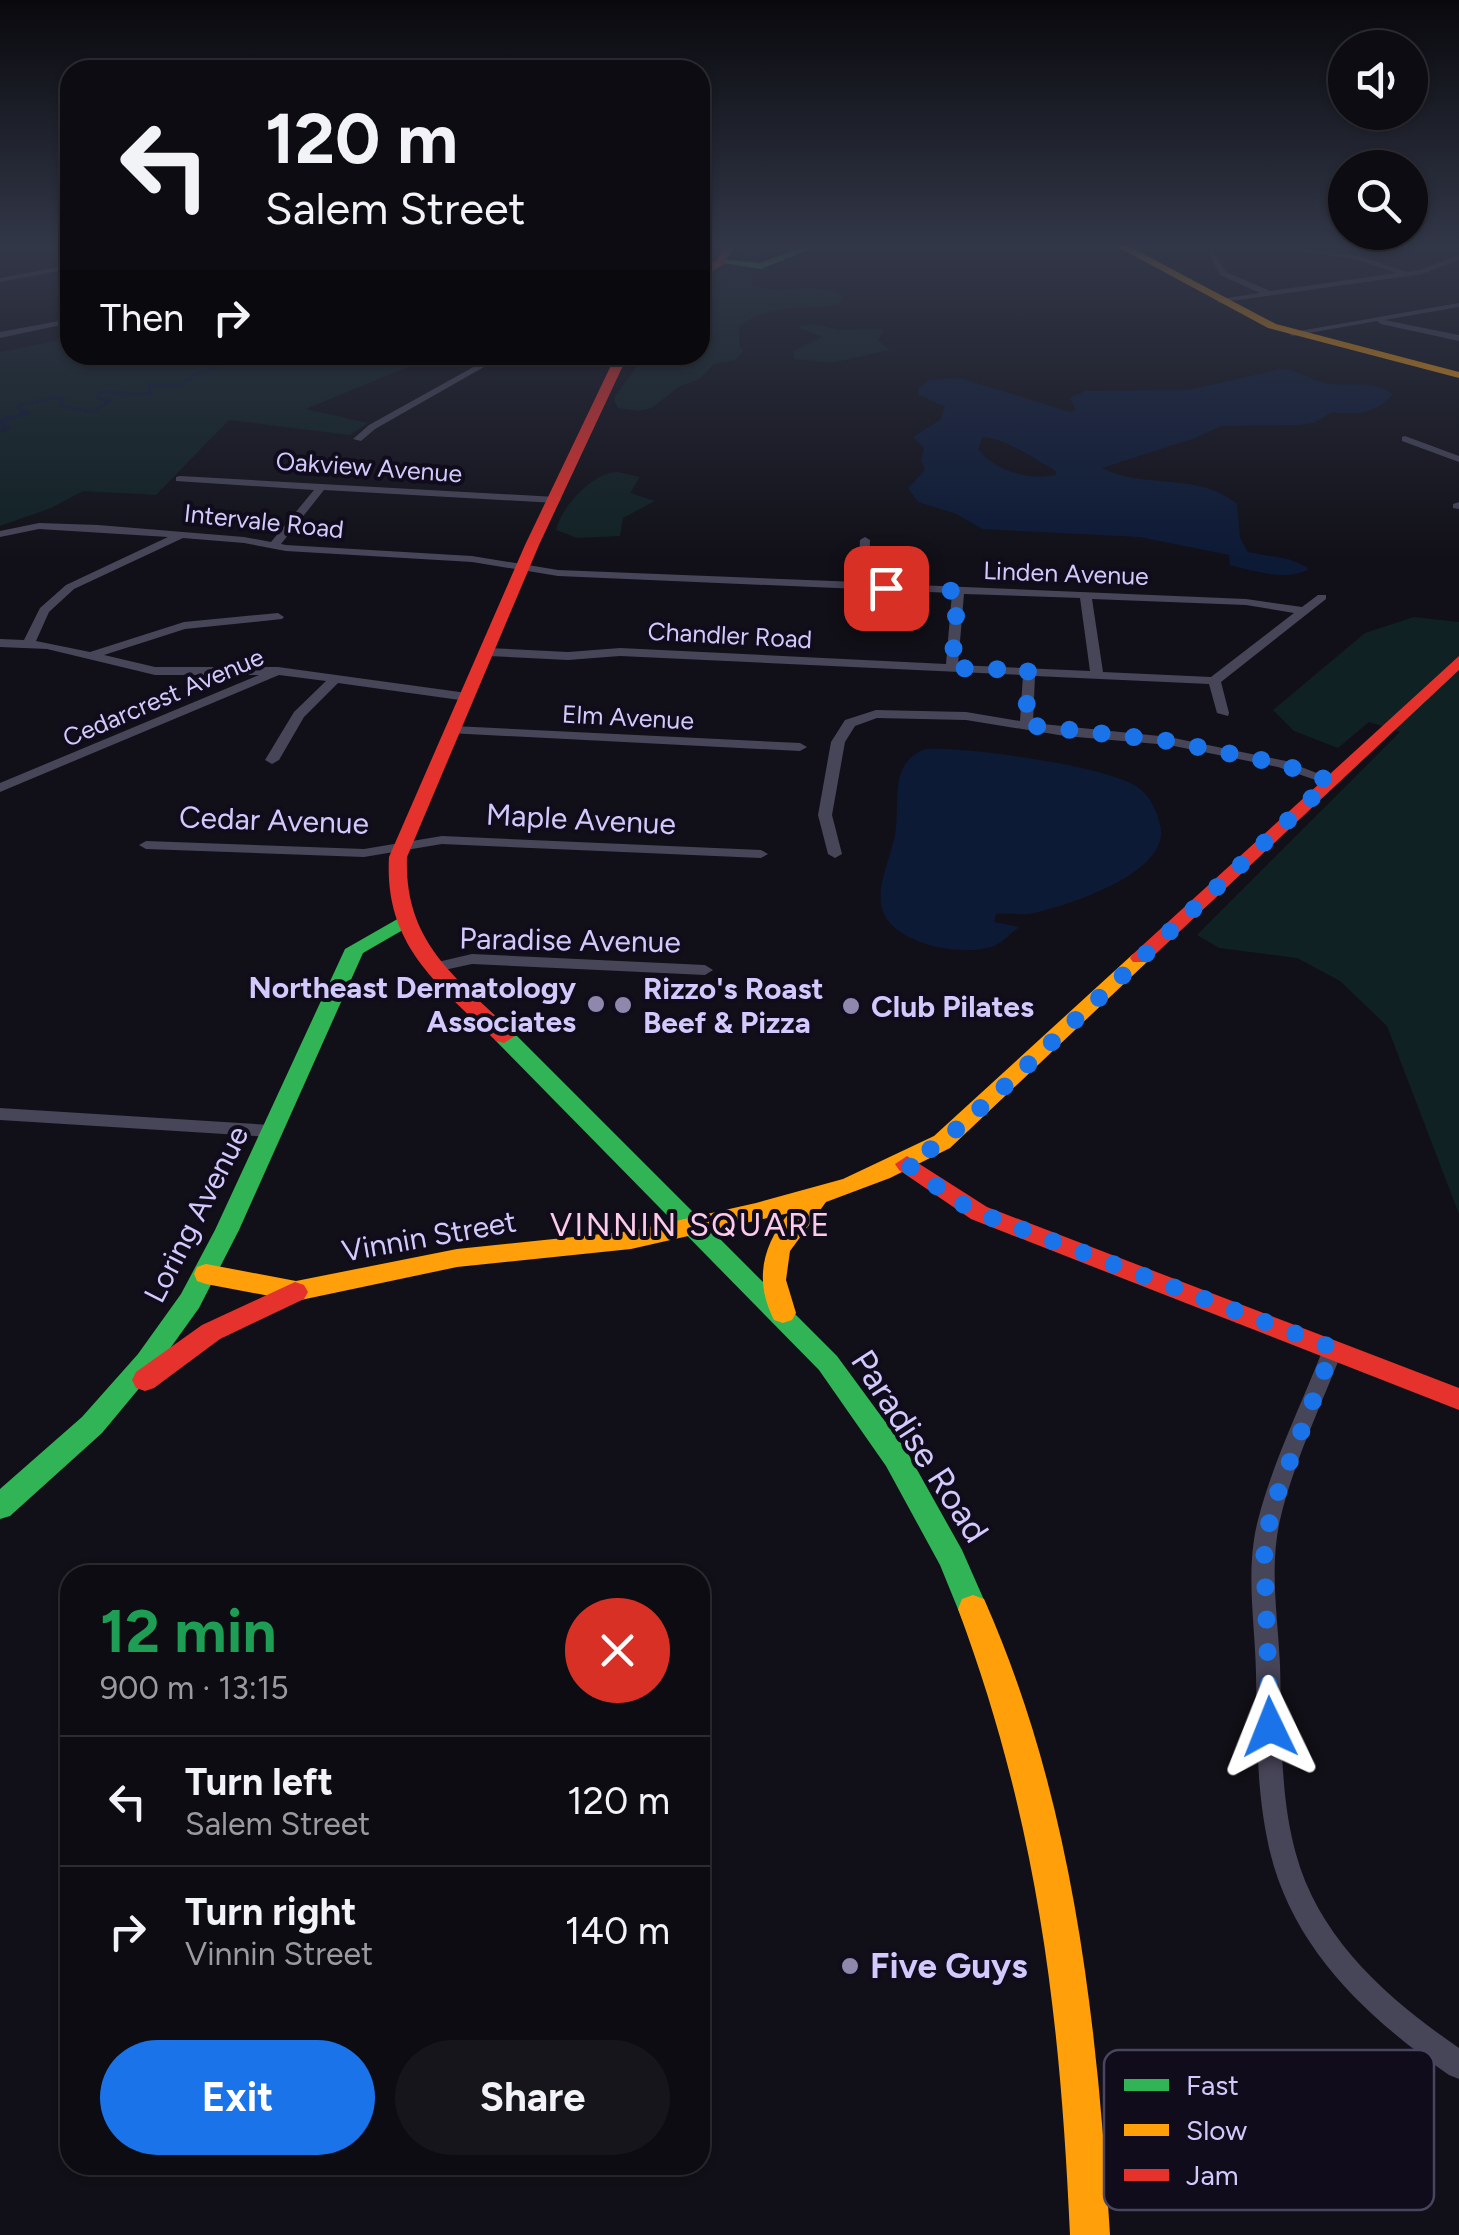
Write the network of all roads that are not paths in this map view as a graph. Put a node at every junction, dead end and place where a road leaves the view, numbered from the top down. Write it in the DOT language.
graph roads {
  1 [pos="1361,350"];
  2 [pos="483,365"];
  3 [pos="617,365"];
  4 [pos="1459,375"];
  5 [pos="358,439"];
  6 [pos="1405,440"];
  7 [pos="1459,459"];
  8 [pos="180,479"];
  9 [pos="322,486"];
  10 [pos="556,500"];
  11 [pos="0,534"];
  12 [pos="181,535"];
  13 [pos="865,540"];
  14 [pos="275,544"];
  15 [pos="524,568"];
  16 [pos="863,588"];
  17 [pos="958,591"];
  18 [pos="1086,596"];
  19 [pos="1322,598"];
  20 [pos="1305,611"];
  21 [pos="278,617"];
  22 [pos="29,642"];
  23 [pos="0,643"];
  24 [pos="488,652"];
  25 [pos="88,656"];
  26 [pos="1459,661"];
  27 [pos="952,668"];
  28 [pos="1028,670"];
  29 [pos="278,671"];
  30 [pos="1097,674"];
  31 [pos="336,678"];
  32 [pos="1214,681"];
  33 [pos="467,698"];
  34 [pos="1223,713"];
  35 [pos="1026,725"];
  36 [pos="453,730"];
  37 [pos="800,747"];
  38 [pos="272,760"];
  39 [pos="1330,781"];
  40 [pos="0,788"];
  41 [pos="146,844"];
  42 [pos="400,849"];
  43 [pos="760,854"];
  44 [pos="834,854"];
  45 [pos="402,923"];
  46 [pos="435,967"];
  47 [pos="705,970"];
  48 [pos="0,1114"];
  49 [pos="272,1131"];
  50 [pos="907,1164"];
  51 [pos="816,1199"];
  52 [pos="690,1227"];
  53 [pos="206,1274"];
  54 [pos="296,1291"];
  55 [pos="791,1325"];
  56 [pos="1333,1348"];
  57 [pos="1459,1398"];
  58 [pos="92,1426"];
  59 [pos="0,1508"];
  60 [pos="1459,2066"];
  61 [pos="1090,2235"];
  1 -- 4 [label="main road"];
  2 -- 5 [label="street"];
  3 -- 10 [label="main road"];
  6 -- 7 [label="street"];
  8 -- 9 [label="street, Oakview Avenue"];
  9 -- 10 [label="street, Oakview Avenue"];
  9 -- 14 [label="street"];
  10 -- 15 [label="main road"];
  11 -- 12 [label="street, Intervale Road"];
  12 -- 14 [label="street, Intervale Road"];
  12 -- 22 [label="street"];
  13 -- 16 [label="street"];
  14 -- 15 [label="street, Intervale Road"];
  15 -- 16 [label="street, Linden Avenue"];
  15 -- 24 [label="main road"];
  16 -- 17 [label="street, Linden Avenue"];
  17 -- 18 [label="street, Linden Avenue"];
  17 -- 27 [label="street"];
  18 -- 20 [label="street, Linden Avenue"];
  18 -- 30 [label="street"];
  19 -- 20 [label="street"];
  20 -- 32 [label="street"];
  21 -- 25 [label="street"];
  22 -- 23 [label="street"];
  22 -- 25 [label="street"];
  24 -- 27 [label="street, Chandler Road"];
  24 -- 33 [label="main road"];
  25 -- 29 [label="street"];
  26 -- 39 [label="main road, Vinnin Street"];
  27 -- 28 [label="street, Chandler Road"];
  28 -- 30 [label="street, Chandler Road"];
  28 -- 35 [label="street"];
  29 -- 31 [label="street, Cedarcrest Avenue"];
  29 -- 40 [label="street, Cedarcrest Avenue"];
  30 -- 32 [label="street, Chandler Road"];
  31 -- 33 [label="street, Cedarcrest Avenue"];
  31 -- 38 [label="street"];
  32 -- 34 [label="street"];
  33 -- 36 [label="main road"];
  35 -- 39 [label="street"];
  35 -- 44 [label="street"];
  36 -- 37 [label="street, Elm Avenue"];
  36 -- 42 [label="main road"];
  39 -- 50 [label="main road, Vinnin Street"];
  41 -- 42 [label="street, Cedar Avenue"];
  42 -- 43 [label="street, Maple Avenue"];
  42 -- 45 [label="main road, Paradise Road"];
  45 -- 46 [label="main road, Paradise Road"];
  45 -- 49 [label="main road, Loring Avenue"];
  46 -- 47 [label="street, Paradise Avenue"];
  46 -- 52 [label="main road, Paradise Road"];
  48 -- 49 [label="street"];
  49 -- 53 [label="main road, Loring Avenue"];
  50 -- 51 [label="main road, Vinnin Street"];
  50 -- 56 [label="main road"];
  51 -- 52 [label="main road, Vinnin Street"];
  51 -- 55 [label="main road"];
  52 -- 54 [label="main road, Vinnin Street"];
  52 -- 55 [label="main road, Paradise Road"];
  53 -- 54 [label="main road, Vinnin Street"];
  53 -- 58 [label="main road, Loring Avenue"];
  54 -- 58 [label="main road"];
  55 -- 61 [label="main road, Paradise Road"];
  56 -- 57 [label="main road"];
  56 -- 60 [label="street"];
  58 -- 59 [label="main road, Loring Avenue"];
}
